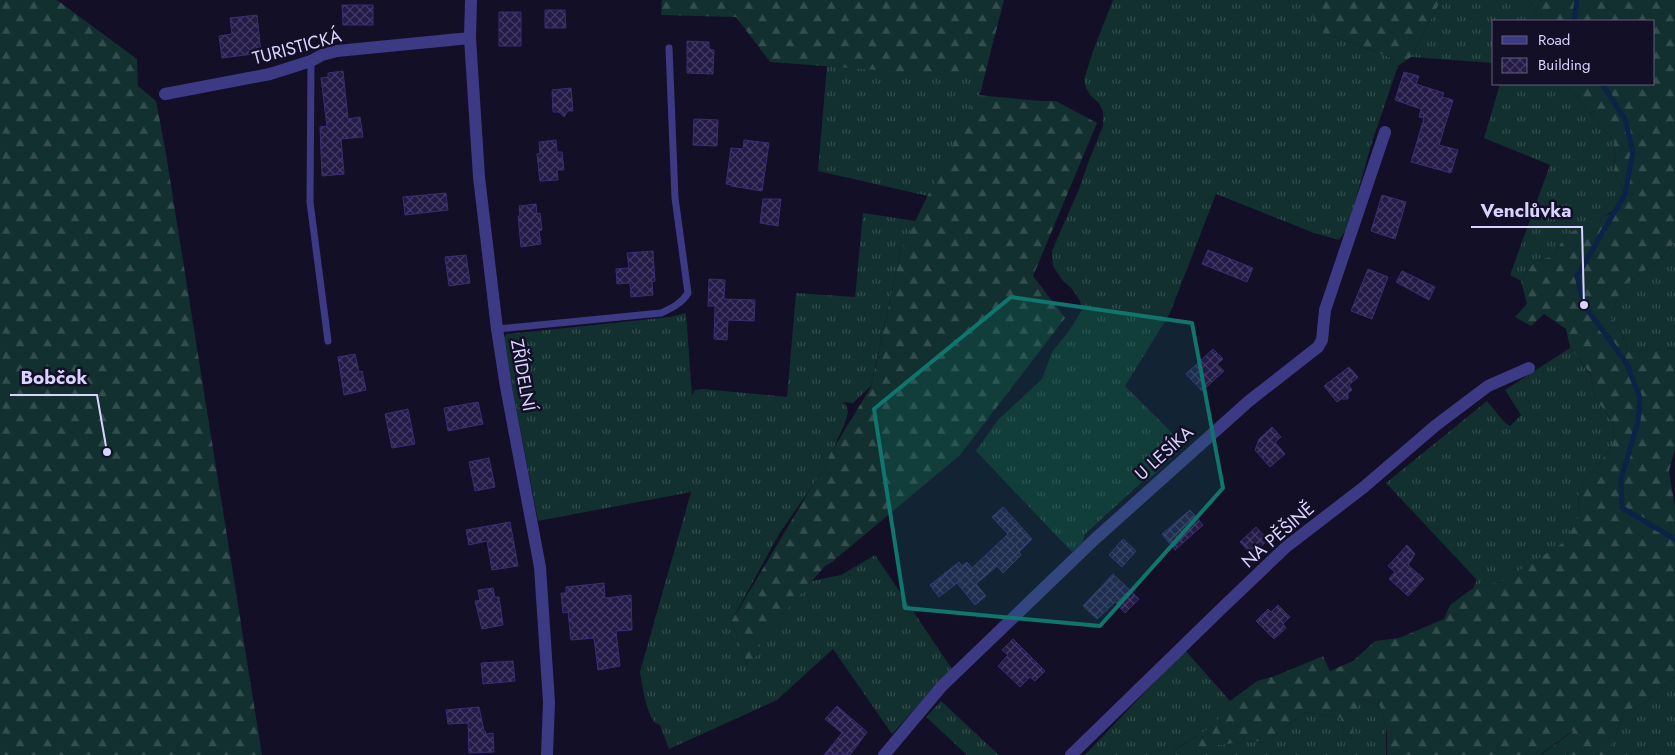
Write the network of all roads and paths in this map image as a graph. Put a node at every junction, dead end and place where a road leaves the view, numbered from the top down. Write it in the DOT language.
graph roads {
  1 [pos="472,0"];
  2 [pos="470,38"];
  3 [pos="670,48"];
  4 [pos="312,61"];
  5 [pos="165,94"];
  6 [pos="1385,132"];
  7 [pos="498,329"];
  8 [pos="328,341"];
  9 [pos="1529,368"];
  10 [pos="547,755"];
  11 [pos="884,755"];
  12 [pos="1071,755"];
  1 -- 2 [label="street, ZŘÍDELNÍ"];
  2 -- 4 [label="street, TURISTICKÁ"];
  2 -- 7 [label="street, ZŘÍDELNÍ"];
  3 -- 7 [label="lane"];
  4 -- 5 [label="street, TURISTICKÁ"];
  4 -- 8 [label="lane"];
  6 -- 11 [label="street, U LESÍKA"];
  7 -- 10 [label="street, ZŘÍDELNÍ"];
  9 -- 12 [label="street, NA PĚŠINĚ"];
}
